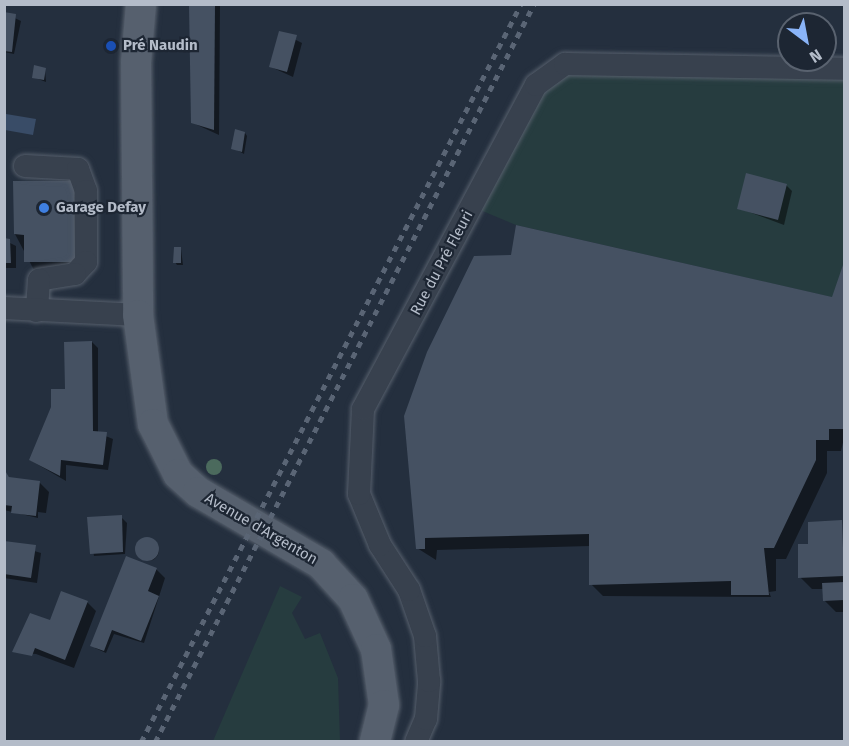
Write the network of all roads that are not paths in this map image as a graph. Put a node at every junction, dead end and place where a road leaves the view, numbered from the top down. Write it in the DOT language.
graph roads {
  1 [pos="126,4"];
  2 [pos="141,4"];
  3 [pos="136,62"];
  4 [pos="844,69"];
  5 [pos="25,166"];
  6 [pos="4,308"];
  7 [pos="38,311"];
  8 [pos="138,315"];
  9 [pos="375,741"];
  10 [pos="416,741"];
  1 -- 3 [label="main road"];
  2 -- 3 [label="main road"];
  3 -- 8 [label="main road, Avenue d'Argenton"];
  4 -- 10 [label="street, Rue du Pré Fleuri"];
  5 -- 7 [label="street"];
  6 -- 7 [label="street"];
  7 -- 8 [label="street"];
  8 -- 9 [label="main road, Avenue d'Argenton"];
}
